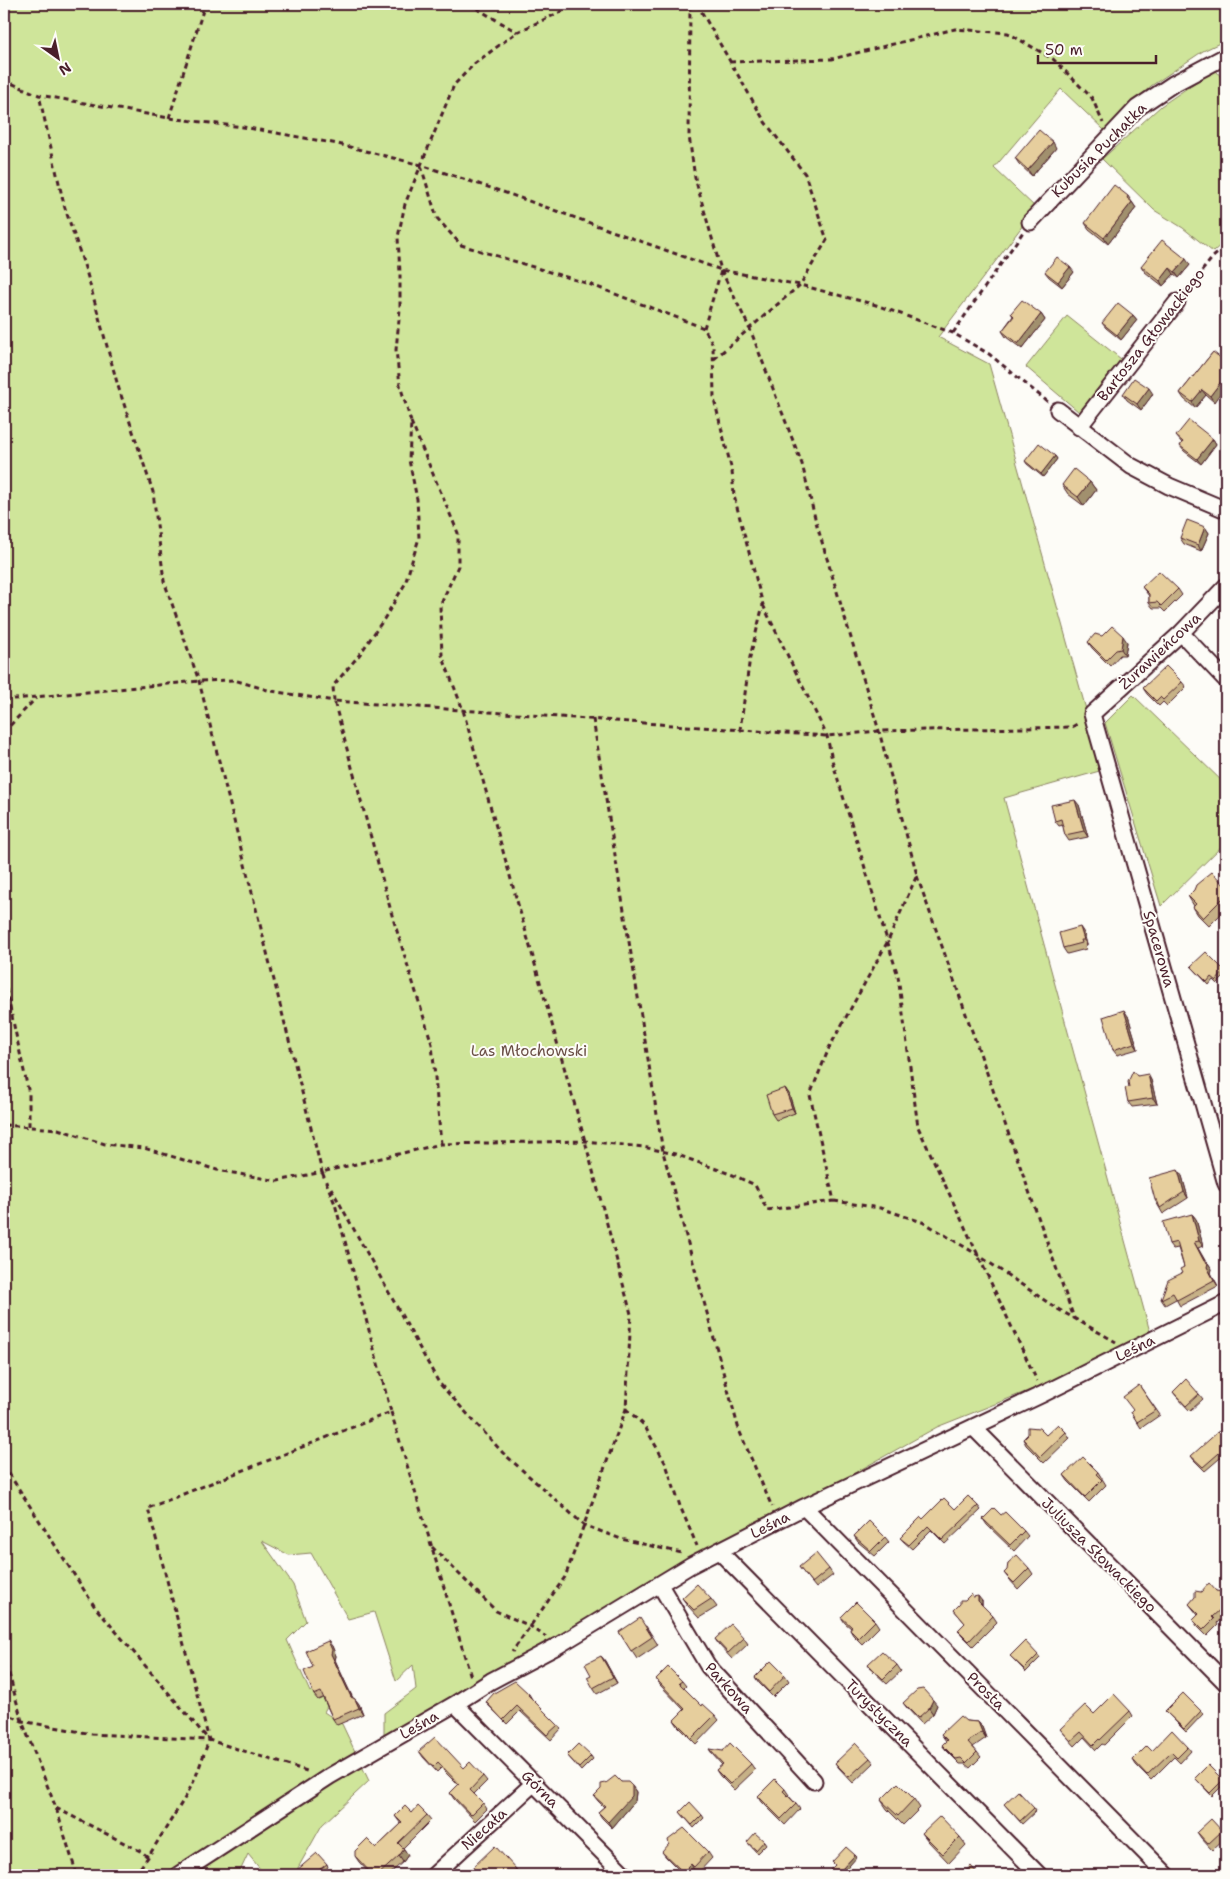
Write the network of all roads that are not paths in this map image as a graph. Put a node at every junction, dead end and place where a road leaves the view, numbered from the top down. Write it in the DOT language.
graph roads {
  1 [pos="1226,56"];
  2 [pos="1030,222"];
  3 [pos="1177,302"];
  4 [pos="1058,410"];
  5 [pos="1079,427"];
  6 [pos="1225,506"];
  7 [pos="1226,586"];
  8 [pos="1181,633"];
  9 [pos="1226,680"];
  10 [pos="1092,714"];
  11 [pos="1226,1184"];
  12 [pos="1226,1303"];
  13 [pos="973,1427"];
  14 [pos="804,1507"];
  15 [pos="719,1551"];
  16 [pos="660,1585"];
  17 [pos="1226,1683"];
  18 [pos="455,1704"];
  19 [pos="814,1781"];
  20 [pos="534,1783"];
  21 [pos="178,1875"];
  22 [pos="434,1875"];
  23 [pos="625,1875"];
  24 [pos="1039,1875"];
  25 [pos="1167,1875"];
  1 -- 2 [label="street, Kubusia Puchatka"];
  3 -- 5 [label="street, Bartosza Głowackiego"];
  4 -- 5 [label="street"];
  5 -- 6 [label="street"];
  7 -- 8 [label="street, Żurawieńcowa"];
  8 -- 9 [label="street"];
  8 -- 10 [label="street, Żurawieńcowa"];
  10 -- 11 [label="street, Spacerowa"];
  12 -- 13 [label="street, Leśna"];
  13 -- 14 [label="street, Leśna"];
  13 -- 17 [label="street, Juliusza Słowackiego"];
  14 -- 15 [label="street, Leśna"];
  14 -- 25 [label="street, Prosta"];
  15 -- 16 [label="street, Leśna"];
  15 -- 24 [label="street, Turystyczna"];
  16 -- 18 [label="street, Leśna"];
  16 -- 19 [label="street, Parkowa"];
  18 -- 20 [label="street, Górna"];
  18 -- 21 [label="street, Leśna"];
  20 -- 22 [label="street, Niecała"];
  20 -- 23 [label="street, Górna"];
}
